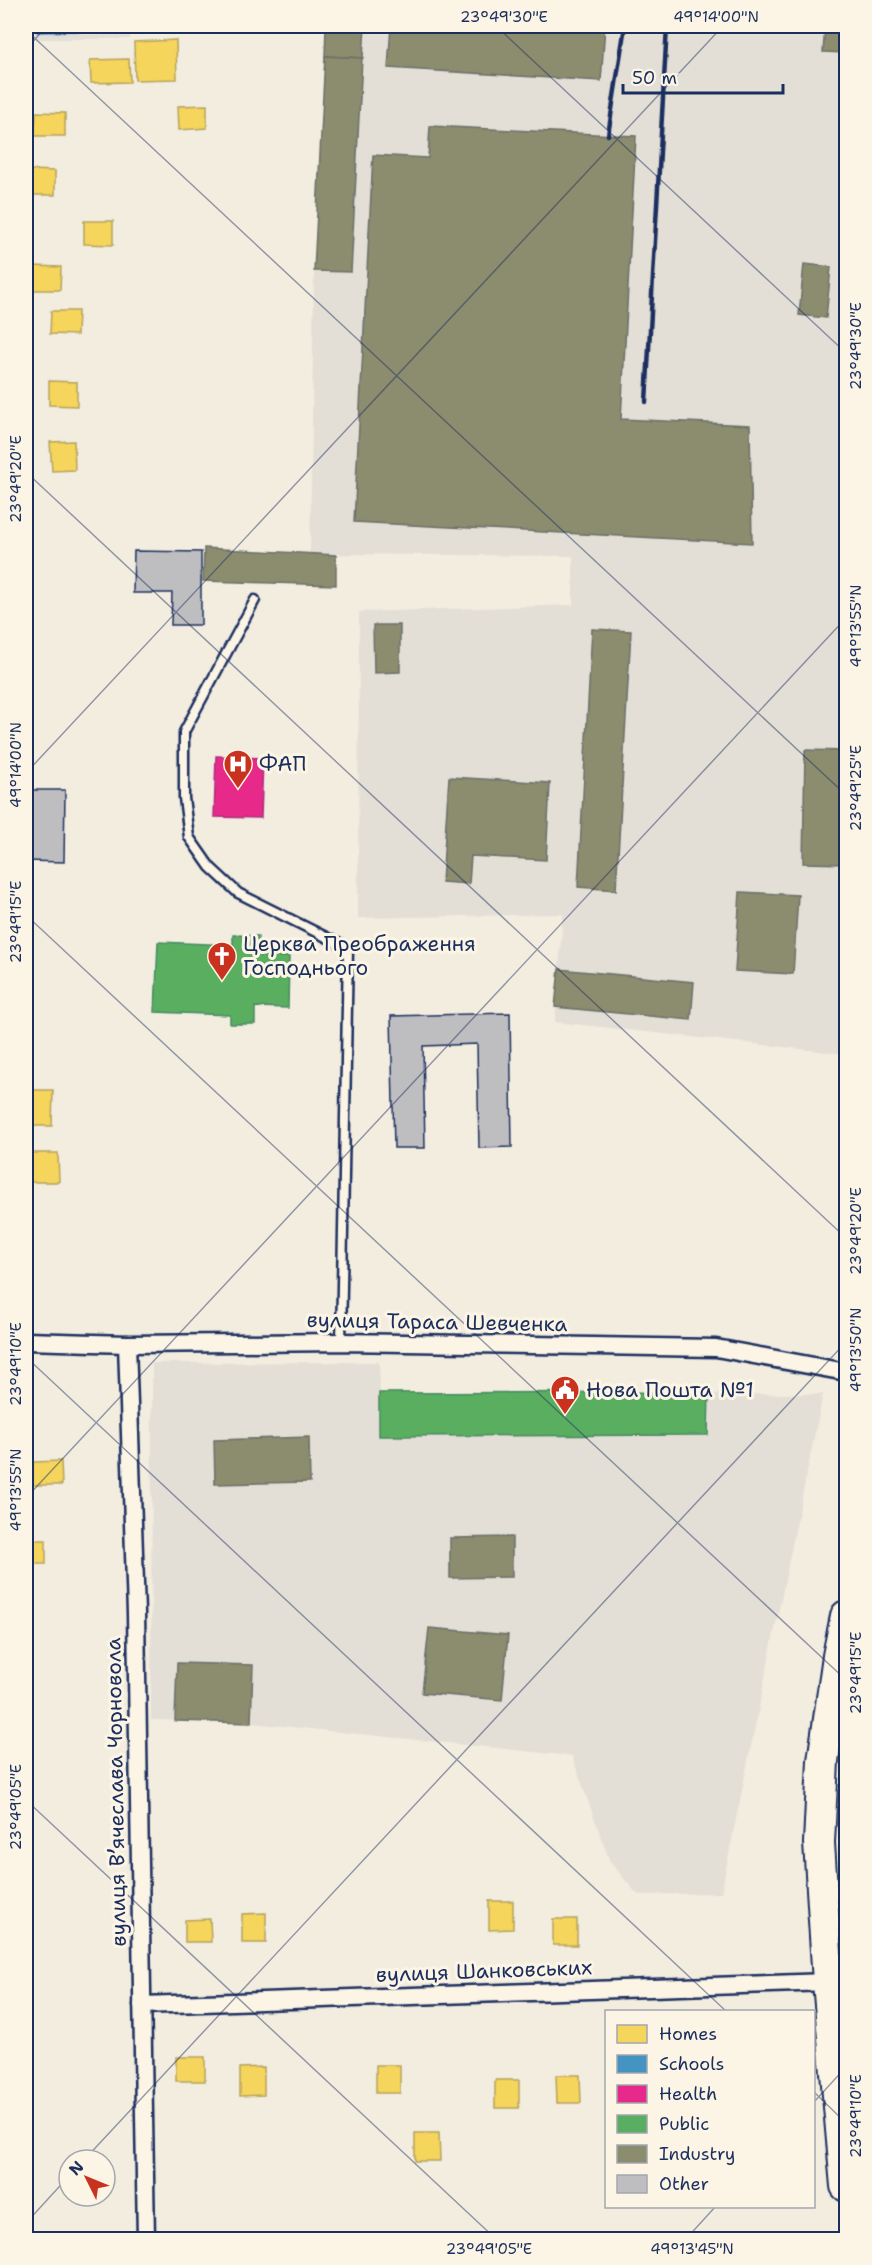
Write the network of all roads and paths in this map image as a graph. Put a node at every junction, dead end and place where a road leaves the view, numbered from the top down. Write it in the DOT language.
graph roads {
  1 [pos="255,600"];
  2 [pos="26,1341"];
  3 [pos="341,1342"];
  4 [pos="127,1344"];
  5 [pos="846,1372"];
  6 [pos="846,1616"];
  7 [pos="828,1982"];
  8 [pos="142,2005"];
  9 [pos="846,2186"];
  10 [pos="146,2240"];
  1 -- 3 [label="lane"];
  2 -- 4 [label="street, вулиця Тараса Шевченка"];
  3 -- 4 [label="street, вулиця Тараса Шевченка"];
  3 -- 5 [label="street, вулиця Тараса Шевченка"];
  4 -- 8 [label="street, вулиця Вʼячеслава Чорновола"];
  6 -- 7 [label="highway"];
  7 -- 8 [label="street, вулиця Шанковських"];
  7 -- 9 [label="highway"];
  8 -- 10 [label="street, вулиця Вʼячеслава Чорновола"];
}
